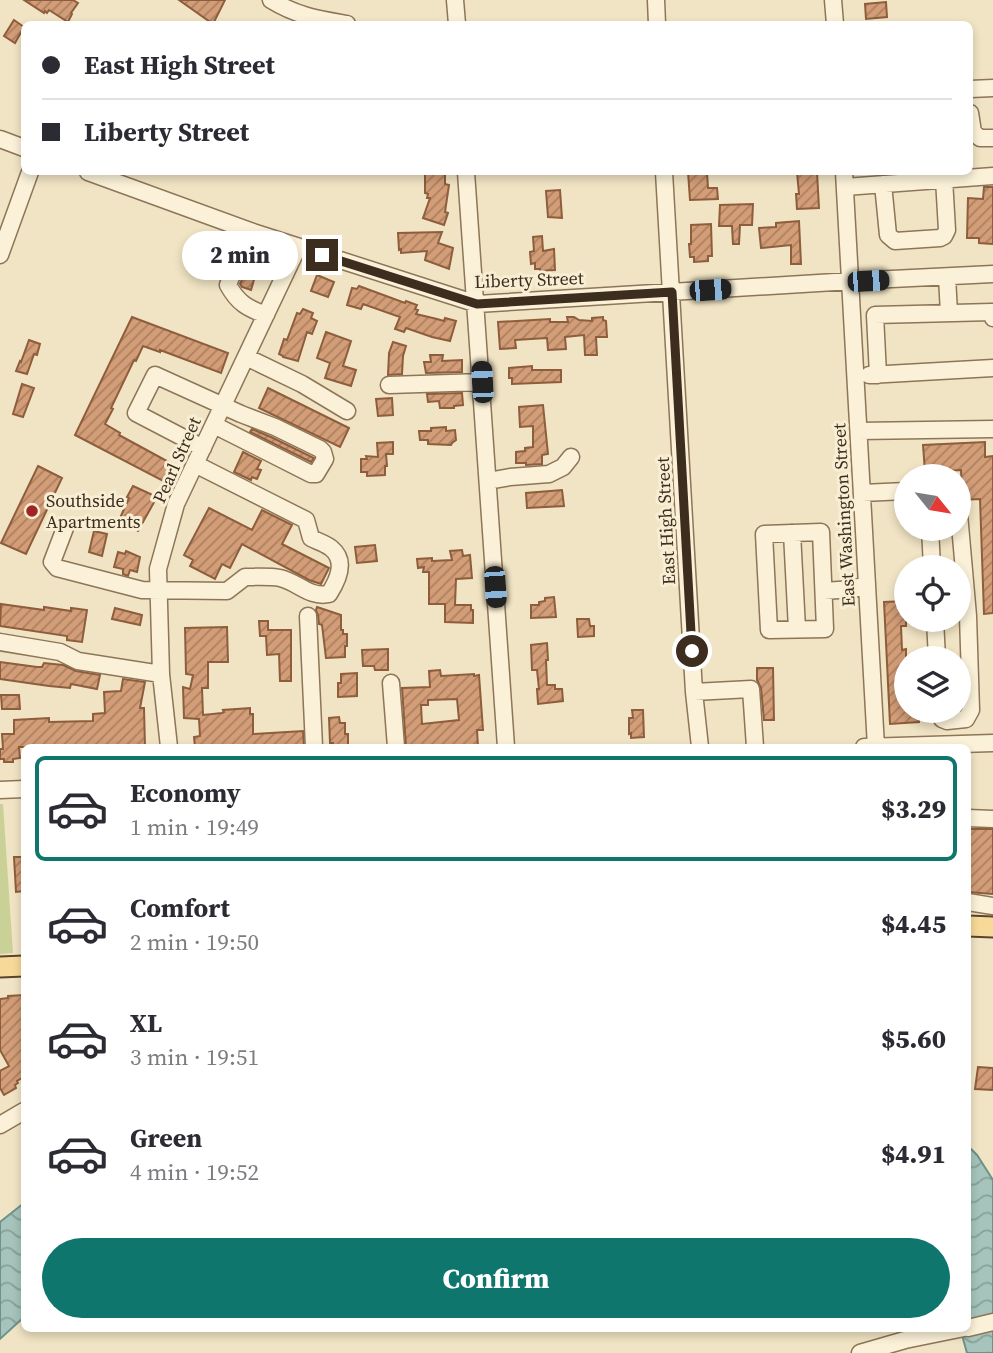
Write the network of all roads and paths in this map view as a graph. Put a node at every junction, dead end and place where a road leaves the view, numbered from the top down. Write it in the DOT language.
graph roads {
  1 [pos="271,0"];
  2 [pos="455,0"];
  3 [pos="656,0"];
  4 [pos="833,0"];
  5 [pos="328,21"];
  6 [pos="457,21"];
  7 [pos="657,21"];
  8 [pos="835,21"];
  9 [pos="993,88"];
  10 [pos="973,89"];
  11 [pos="973,132"];
  12 [pos="993,138"];
  13 [pos="0,139"];
  14 [pos="21,147"];
  15 [pos="29,175"];
  16 [pos="96,175"];
  17 [pos="466,175"];
  18 [pos="664,175"];
  19 [pos="993,176"];
  20 [pos="844,179"];
  21 [pos="944,179"];
  22 [pos="883,184"];
  23 [pos="253,232"];
  24 [pos="298,247"];
  25 [pos="0,255"];
  26 [pos="993,274"];
  27 [pos="947,276"];
  28 [pos="851,281"];
  29 [pos="672,292"];
  30 [pos="477,304"];
  31 [pos="950,313"];
  32 [pos="266,315"];
  33 [pos="993,318"];
  34 [pos="246,357"];
  35 [pos="993,368"];
  36 [pos="878,375"];
  37 [pos="856,376"];
  38 [pos="482,382"];
  39 [pos="389,386"];
  40 [pos="223,405"];
  41 [pos="347,411"];
  42 [pos="214,425"];
  43 [pos="993,429"];
  44 [pos="859,431"];
  45 [pos="203,448"];
  46 [pos="571,457"];
  47 [pos="195,464"];
  48 [pos="488,481"];
  49 [pos="894,492"];
  50 [pos="862,493"];
  51 [pos="65,528"];
  52 [pos="792,533"];
  53 [pos="961,541"];
  54 [pos="867,584"];
  55 [pos="159,591"];
  56 [pos="824,591"];
  57 [pos="308,616"];
  58 [pos="797,629"];
  59 [pos="0,642"];
  60 [pos="969,646"];
  61 [pos="161,674"];
  62 [pos="391,683"];
  63 [pos="694,692"];
  64 [pos="961,723"];
  65 [pos="993,743"];
  66 [pos="169,744"];
  67 [pos="314,744"];
  68 [pos="396,744"];
  69 [pos="506,744"];
  70 [pos="700,744"];
  71 [pos="755,744"];
  72 [pos="876,744"];
  73 [pos="965,744"];
  74 [pos="971,745"];
  75 [pos="21,789"];
  76 [pos="0,790"];
  77 [pos="971,818"];
  78 [pos="993,819"];
  79 [pos="971,902"];
  80 [pos="993,906"];
  81 [pos="971,926"];
  82 [pos="993,927"];
  83 [pos="21,966"];
  84 [pos="0,967"];
  85 [pos="21,1113"];
  86 [pos="0,1125"];
  87 [pos="993,1322"];
  88 [pos="971,1327"];
  89 [pos="946,1332"];
  90 [pos="860,1353"];
  1 -- 5 [label="street"];
  2 -- 6 [label="street"];
  3 -- 7 [label="street"];
  4 -- 8 [label="street"];
  9 -- 10 [label="street"];
  11 -- 12 [label="street"];
  13 -- 14 [label="street"];
  15 -- 25 [label="street"];
  16 -- 23 [label="street, Liberty Street"];
  17 -- 30 [label="street"];
  18 -- 29 [label="street, East High Street"];
  19 -- 21 [label="street"];
  20 -- 22 [label="street"];
  20 -- 28 [label="street, East Washington Street"];
  21 -- 22 [label="street"];
  21 -- 22 [label="street"];
  23 -- 24 [label="street, Liberty Street"];
  23 -- 32 [label="street"];
  24 -- 30 [label="street, Liberty Street"];
  24 -- 32 [label="street, Pearl Street"];
  26 -- 27 [label="street, Liberty Street"];
  27 -- 28 [label="street, Liberty Street"];
  27 -- 31 [label="street"];
  28 -- 29 [label="street, Liberty Street"];
  28 -- 37 [label="street, East Washington Street"];
  29 -- 30 [label="street, Liberty Street"];
  29 -- 63 [label="street, East High Street"];
  30 -- 38 [label="street"];
  31 -- 33 [label="street"];
  31 -- 36 [label="street"];
  32 -- 34 [label="street, Pearl Street"];
  34 -- 40 [label="street, Pearl Street"];
  34 -- 41 [label="street"];
  35 -- 36 [label="street"];
  36 -- 37 [label="street"];
  37 -- 44 [label="street, East Washington Street"];
  38 -- 39 [label="street"];
  38 -- 48 [label="street"];
  40 -- 42 [label="street, Pearl Street"];
  40 -- 42 [label="street"];
  40 -- 45 [label="street"];
  42 -- 45 [label="street, Pearl Street"];
  43 -- 44 [label="street"];
  44 -- 50 [label="street, East Washington Street"];
  45 -- 47 [label="street, Pearl Street"];
  46 -- 48 [label="street"];
  47 -- 55 [label="street, Pearl Street"];
  47 -- 55 [label="street"];
  48 -- 69 [label="street"];
  49 -- 50 [label="street"];
  50 -- 54 [label="street, East Washington Street"];
  51 -- 55 [label="street"];
  52 -- 56 [label="street"];
  52 -- 58 [label="street"];
  52 -- 58 [label="street"];
  53 -- 60 [label="street"];
  54 -- 56 [label="street"];
  54 -- 72 [label="street, East Washington Street"];
  55 -- 61 [label="street, Pearl Street"];
  56 -- 58 [label="street"];
  57 -- 67 [label="street"];
  59 -- 61 [label="street"];
  61 -- 66 [label="street, Pearl Street"];
  62 -- 68 [label="street"];
  63 -- 70 [label="street, East High Street"];
  63 -- 71 [label="street"];
  64 -- 73 [label="street"];
  65 -- 74 [label="street"];
  75 -- 76 [label="street"];
  77 -- 78 [label="street"];
  79 -- 80 [label="street"];
  81 -- 82 [label="main road"];
  83 -- 84 [label="main road"];
  85 -- 86 [label="street"];
  87 -- 88 [label="street"];
  89 -- 90 [label="street"];
}
